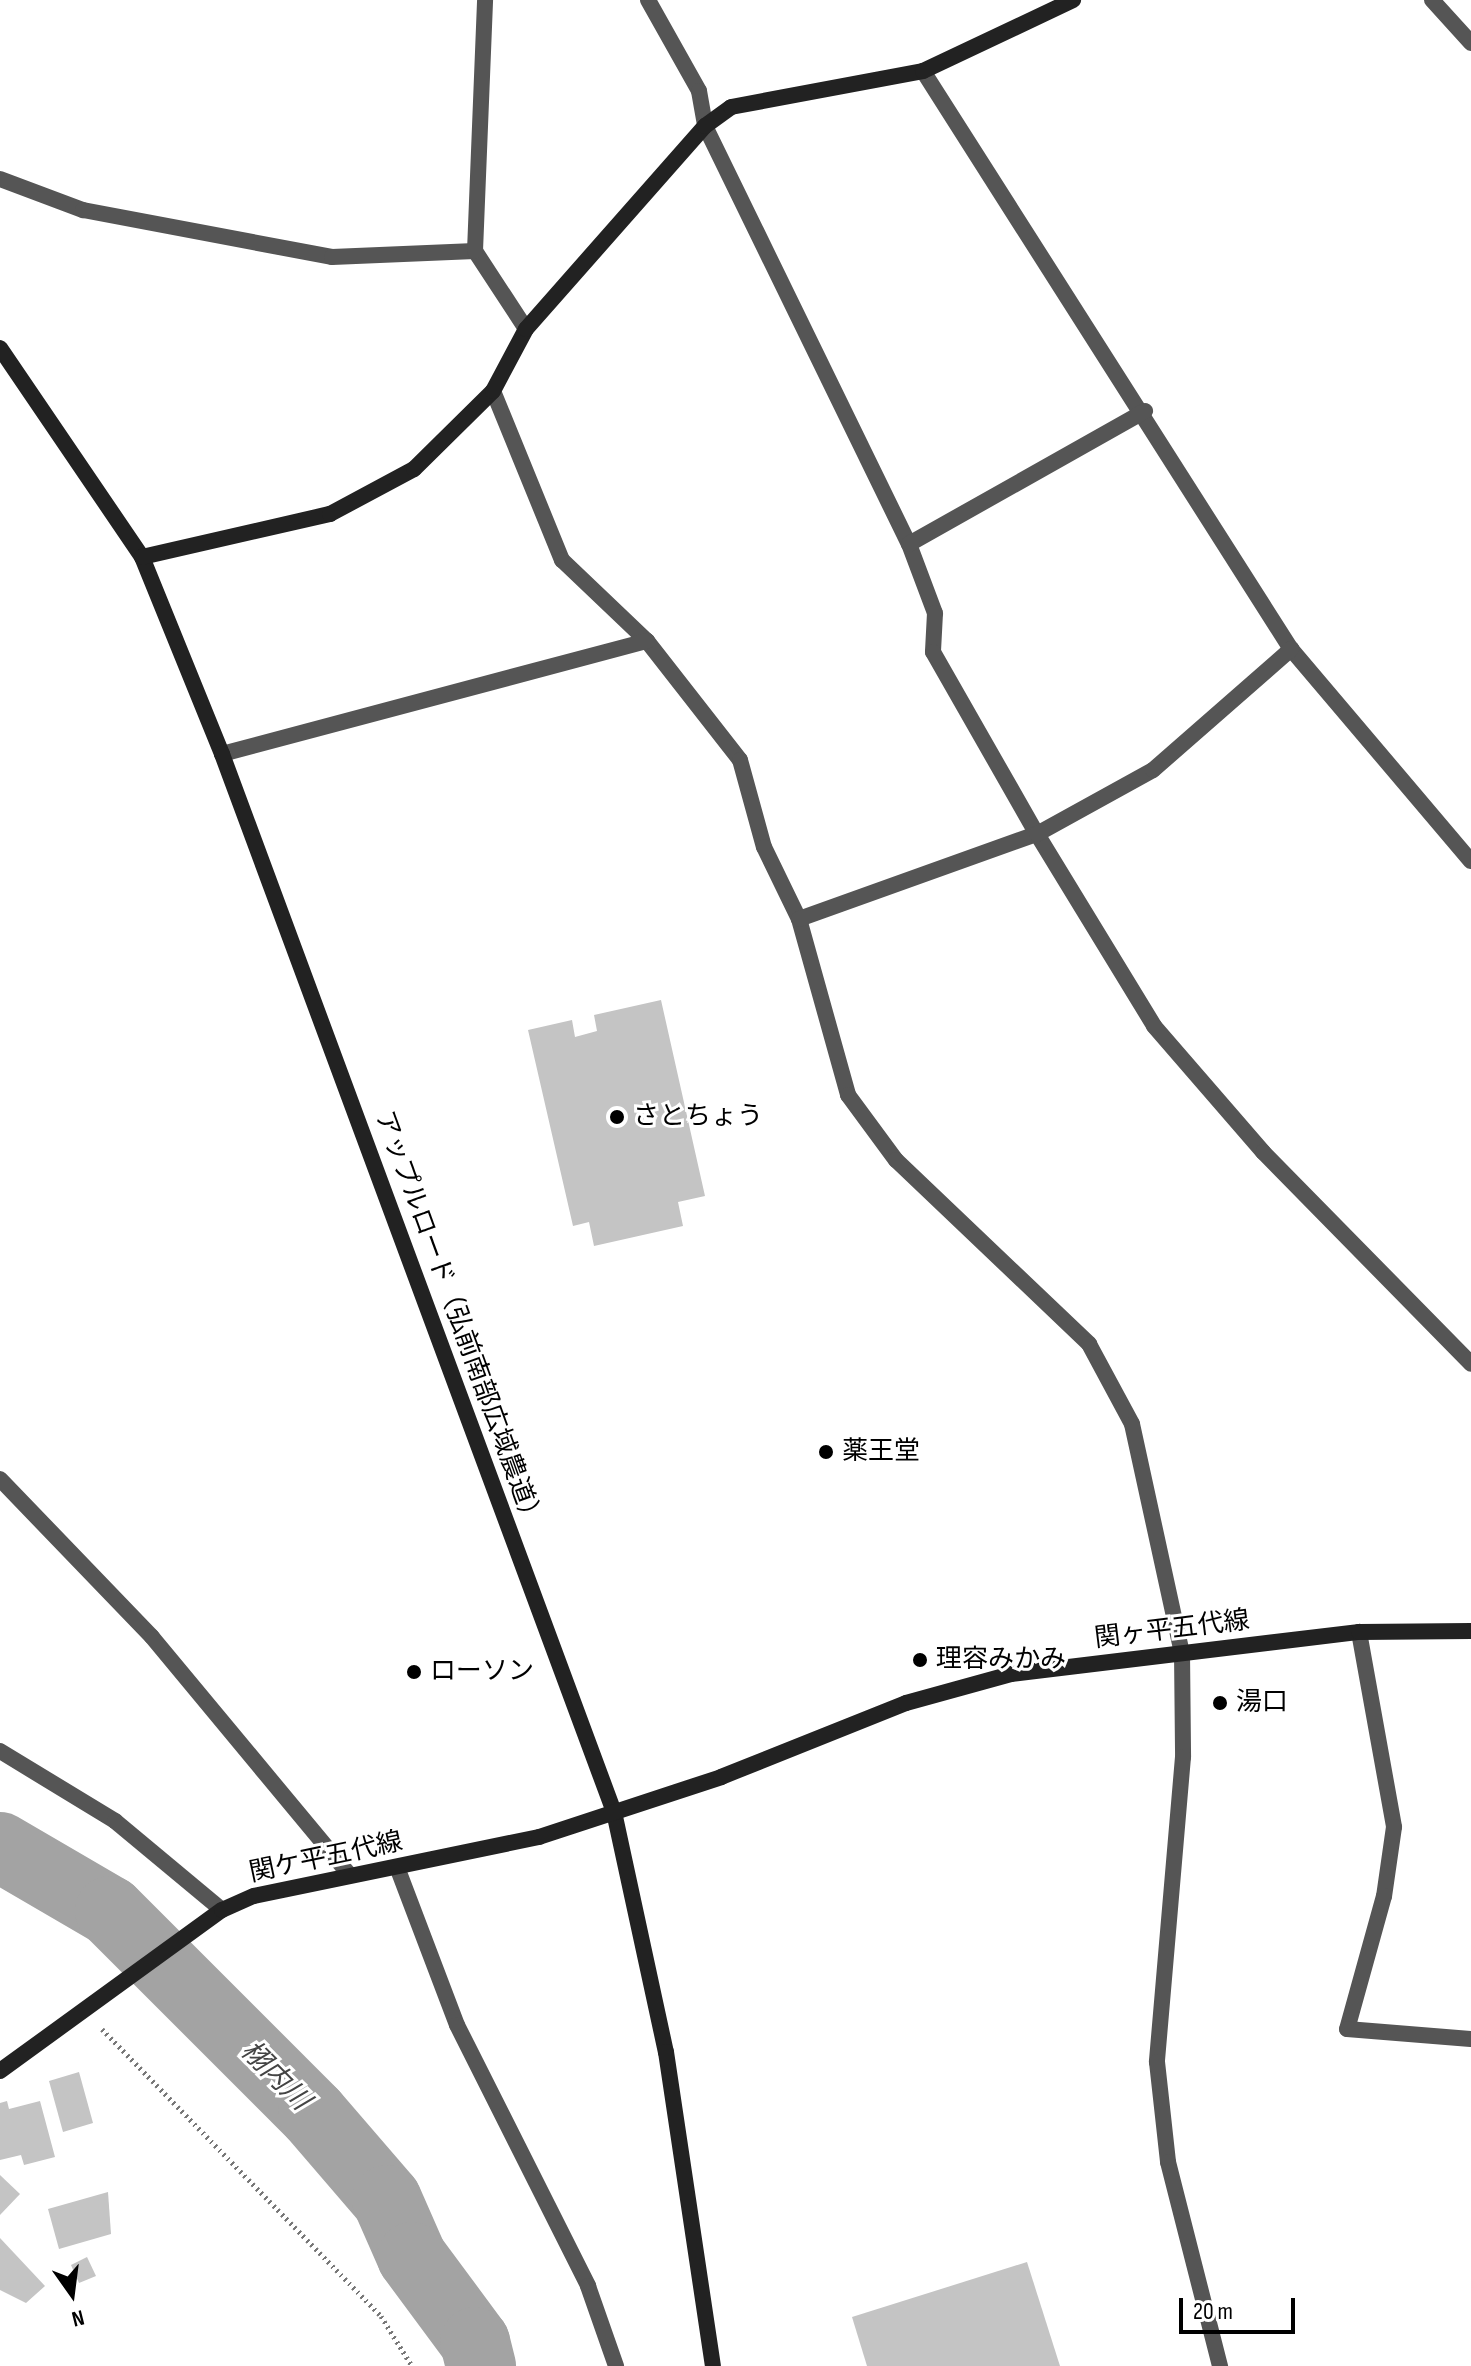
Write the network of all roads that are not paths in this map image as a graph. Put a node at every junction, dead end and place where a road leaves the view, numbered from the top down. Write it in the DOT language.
graph roads {
  1 [pos="485,0"];
  2 [pos="648,0"];
  3 [pos="1073,0"];
  4 [pos="1432,0"];
  5 [pos="1471,43"];
  6 [pos="923,71"];
  7 [pos="705,126"];
  8 [pos="0,179"];
  9 [pos="475,251"];
  10 [pos="526,329"];
  11 [pos="0,348"];
  12 [pos="493,391"];
  13 [pos="1145,411"];
  14 [pos="909,544"];
  15 [pos="142,557"];
  16 [pos="647,641"];
  17 [pos="1291,649"];
  18 [pos="222,754"];
  19 [pos="1037,834"];
  20 [pos="1471,861"];
  21 [pos="799,919"];
  22 [pos="1471,1364"];
  23 [pos="0,1479"];
  24 [pos="1471,1631"];
  25 [pos="1359,1632"];
  26 [pos="1182,1653"];
  27 [pos="0,1751"];
  28 [pos="614,1812"];
  29 [pos="397,1867"];
  30 [pos="349,1874"];
  31 [pos="222,1910"];
  32 [pos="1471,2039"];
  33 [pos="0,2071"];
  34 [pos="616,2366"];
  35 [pos="713,2366"];
  36 [pos="1220,2366"];
  1 -- 9 [label="street"];
  2 -- 7 [label="street"];
  3 -- 6 [label="street"];
  4 -- 5 [label="street"];
  6 -- 7 [label="street"];
  6 -- 13 [label="street"];
  7 -- 10 [label="street"];
  7 -- 14 [label="street"];
  8 -- 9 [label="street"];
  9 -- 10 [label="street"];
  10 -- 12 [label="street"];
  11 -- 15 [label="street, アップルロード（弘前南部広域農道）"];
  12 -- 15 [label="street"];
  12 -- 16 [label="street"];
  13 -- 14 [label="street"];
  13 -- 17 [label="street"];
  14 -- 19 [label="street"];
  15 -- 18 [label="street, アップルロード（弘前南部広域農道）"];
  16 -- 18 [label="street"];
  16 -- 21 [label="street"];
  17 -- 19 [label="street"];
  17 -- 20 [label="street"];
  18 -- 28 [label="street, アップルロード（弘前南部広域農道）"];
  19 -- 21 [label="street"];
  19 -- 22 [label="street"];
  21 -- 26 [label="street"];
  23 -- 30 [label="street"];
  24 -- 25 [label="street, 関ヶ平五代線"];
  25 -- 26 [label="street, 関ヶ平五代線"];
  25 -- 32 [label="street"];
  26 -- 28 [label="street, 関ヶ平五代線"];
  26 -- 36 [label="street"];
  27 -- 31 [label="street"];
  28 -- 29 [label="street, 関ケ平五代線"];
  28 -- 35 [label="street, アップルロード（弘前南部広域農道）"];
  29 -- 30 [label="street, 関ケ平五代線"];
  29 -- 34 [label="street"];
  30 -- 31 [label="street, 関ケ平五代線"];
  31 -- 33 [label="street, 関ケ平五代線"];
}
